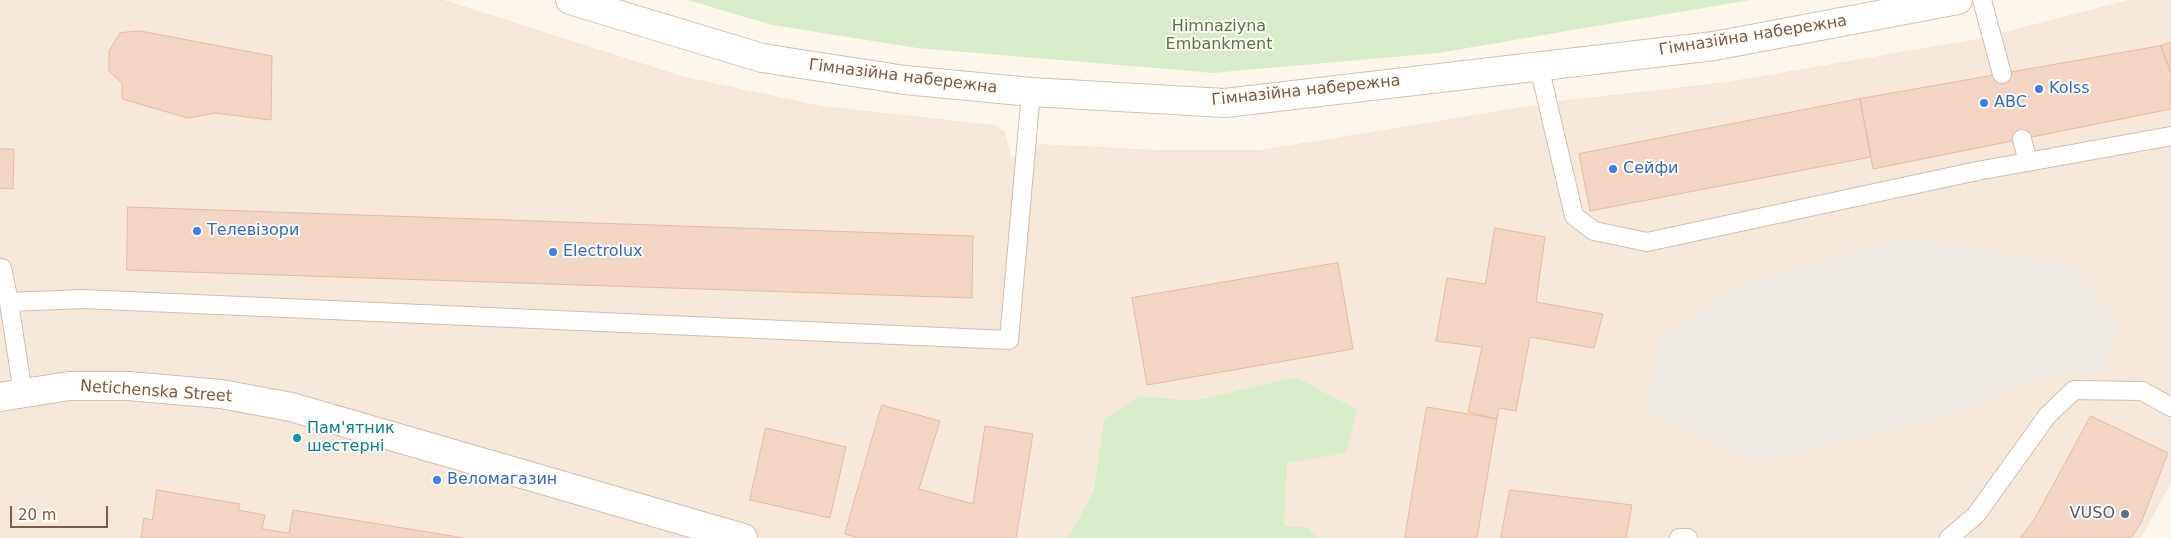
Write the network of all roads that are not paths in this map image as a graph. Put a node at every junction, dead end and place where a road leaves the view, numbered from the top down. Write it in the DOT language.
graph roads {
  1 [pos="570,0"];
  2 [pos="1958,0"];
  3 [pos="1982,0"];
  4 [pos="1539,66"];
  5 [pos="2002,74"];
  6 [pos="1030,92"];
  7 [pos="2171,136"];
  8 [pos="2022,139"];
  9 [pos="2028,162"];
  10 [pos="2,268"];
  11 [pos="9,302"];
  12 [pos="12,396"];
  13 [pos="2171,407"];
  14 [pos="743,538"];
  15 [pos="1679,538"];
  16 [pos="1688,538"];
  17 [pos="1949,538"];
  1 -- 6 [label="main road, Гімназійна набережна"];
  2 -- 4 [label="main road, Гімназійна набережна"];
  3 -- 5 [label="lane"];
  4 -- 6 [label="main road, Гімназійна набережна"];
  4 -- 9 [label="lane"];
  6 -- 11 [label="lane"];
  7 -- 9 [label="lane"];
  8 -- 9 [label="lane"];
  10 -- 11 [label="lane"];
  11 -- 12 [label="lane"];
  12 -- 14 [label="main road, Netichenska Street"];
  13 -- 17 [label="lane"];
  15 -- 16 [label="lane"];
}
